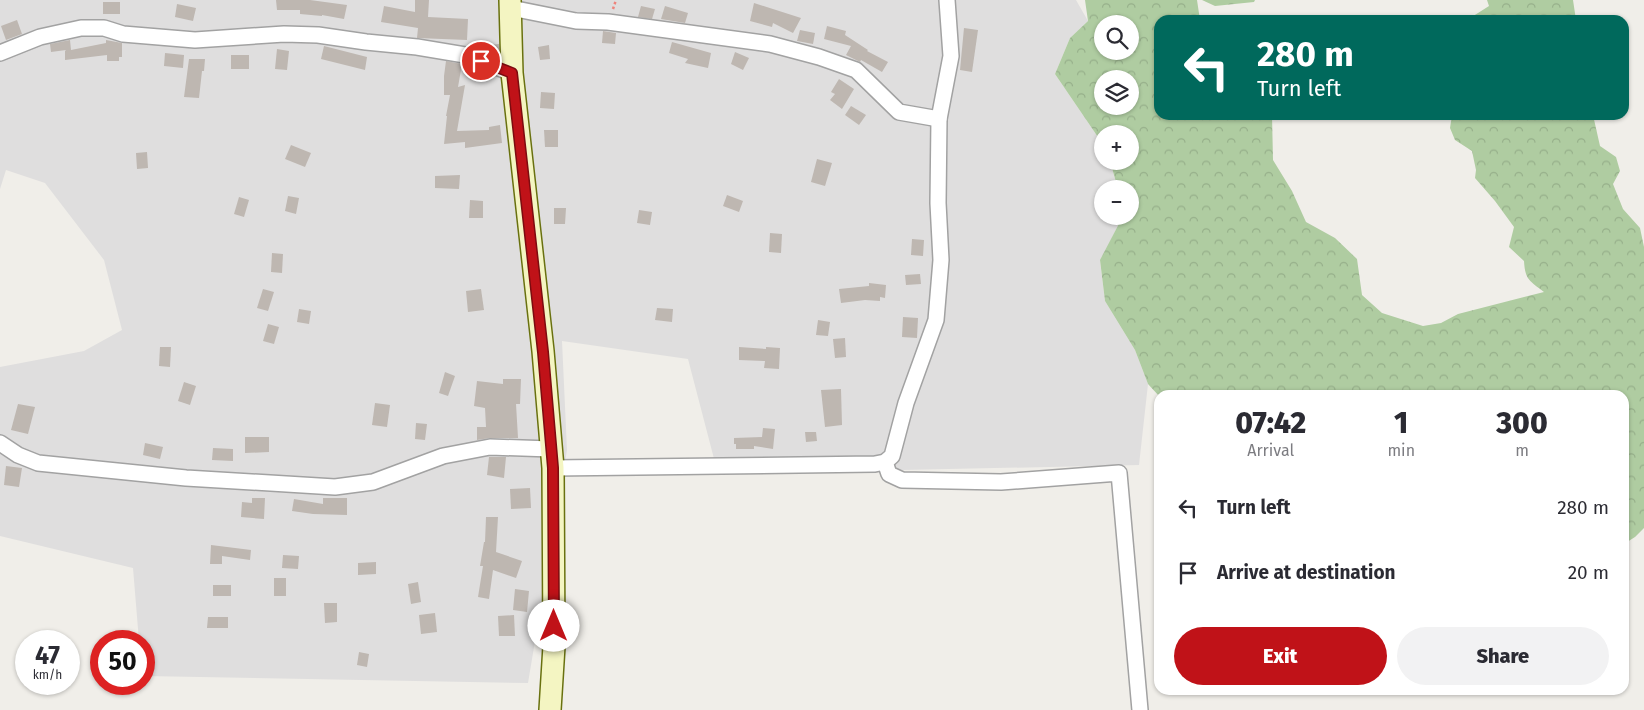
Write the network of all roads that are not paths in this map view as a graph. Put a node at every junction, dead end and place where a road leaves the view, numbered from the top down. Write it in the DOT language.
graph roads {
  1 [pos="947,0"];
  2 [pos="510,4"];
  3 [pos="0,53"];
  4 [pos="512,73"];
  5 [pos="939,119"];
  6 [pos="0,443"];
  7 [pos="552,459"];
  8 [pos="885,462"];
  9 [pos="550,710"];
  10 [pos="1140,710"];
  1 -- 5 [label="street"];
  2 -- 4 [label="main road"];
  2 -- 5 [label="street"];
  3 -- 4 [label="street"];
  4 -- 7 [label="main road"];
  5 -- 8 [label="street"];
  6 -- 7 [label="street"];
  7 -- 8 [label="street"];
  7 -- 9 [label="main road"];
  8 -- 10 [label="street"];
}
